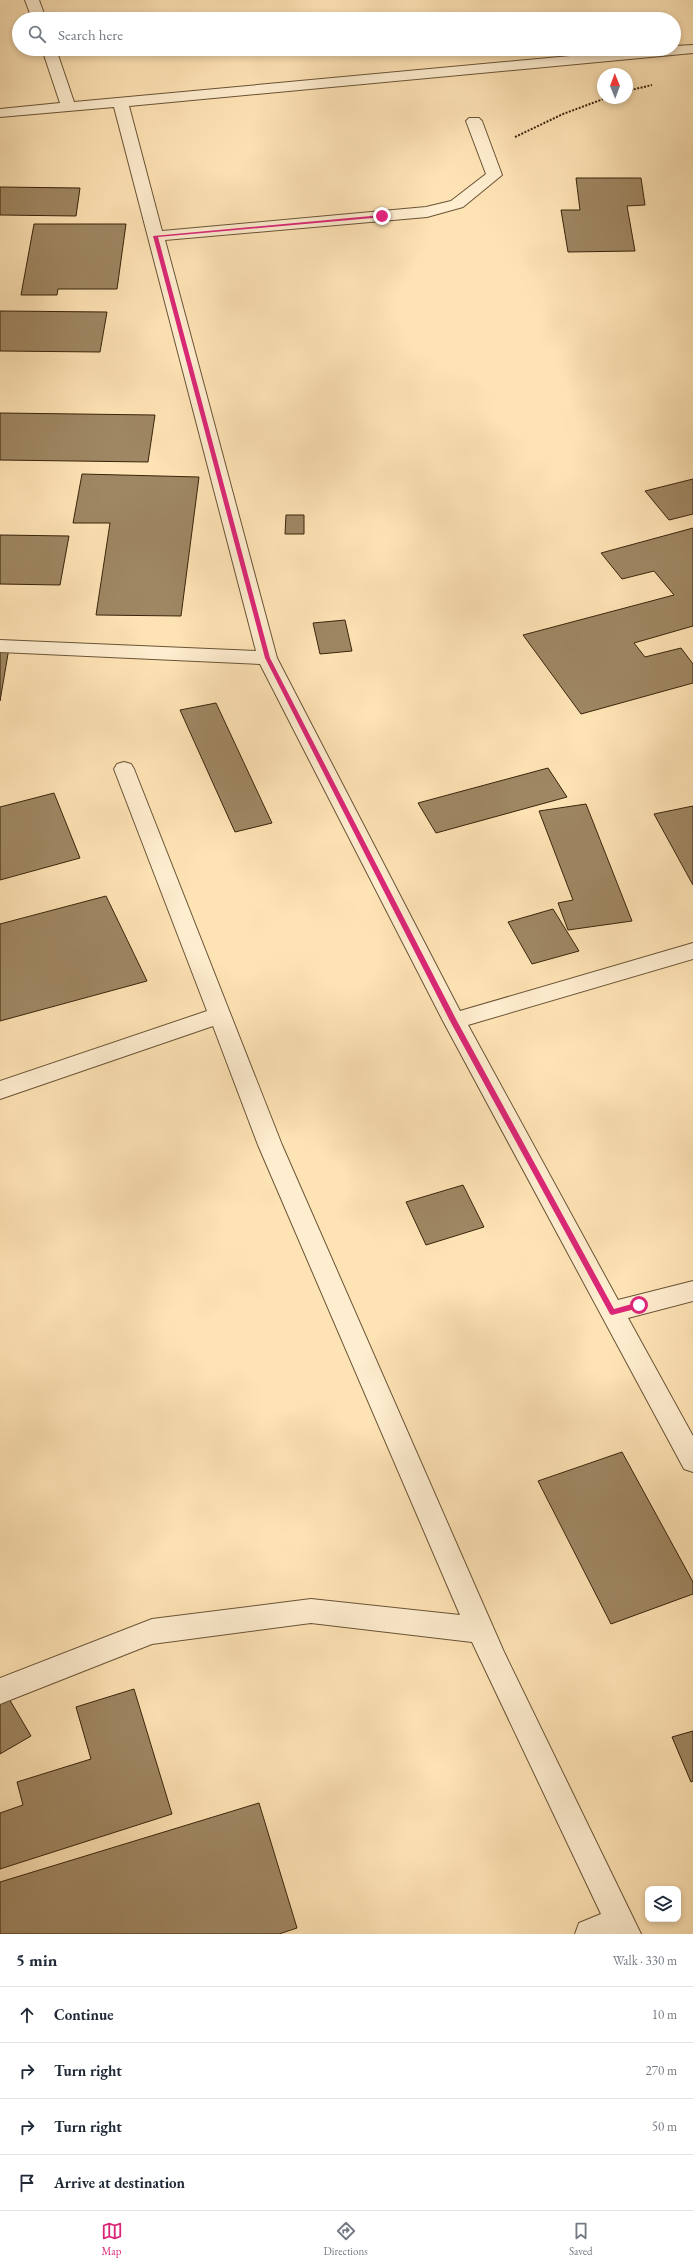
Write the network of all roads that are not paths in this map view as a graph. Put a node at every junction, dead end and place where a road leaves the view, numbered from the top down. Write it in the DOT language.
graph roads {
  1 [pos="32,0"];
  2 [pos="36,12"];
  3 [pos="693,49"];
  4 [pos="681,50"];
  5 [pos="51,56"];
  6 [pos="620,56"];
  7 [pos="121,104"];
  8 [pos="68,108"];
  9 [pos="0,113"];
  10 [pos="474,121"];
  11 [pos="156,236"];
  12 [pos="0,646"];
  13 [pos="267,658"];
  14 [pos="124,769"];
  15 [pos="693,951"];
  16 [pos="220,1015"];
  17 [pos="454,1021"];
  18 [pos="0,1090"];
  19 [pos="693,1291"];
  20 [pos="612,1312"];
  21 [pos="693,1461"];
  22 [pos="480,1630"];
  23 [pos="0,1691"];
  24 [pos="623,1927"];
  25 [pos="590,1934"];
  1 -- 2 [label="street"];
  3 -- 4 [label="street"];
  5 -- 8 [label="street"];
  6 -- 7 [label="street"];
  7 -- 8 [label="street"];
  7 -- 11 [label="street"];
  8 -- 9 [label="street"];
  10 -- 11 [label="street"];
  11 -- 13 [label="street"];
  12 -- 13 [label="street"];
  13 -- 17 [label="street"];
  14 -- 16 [label="street"];
  15 -- 17 [label="street"];
  16 -- 18 [label="street"];
  16 -- 22 [label="street"];
  17 -- 20 [label="street"];
  19 -- 20 [label="street"];
  20 -- 21 [label="street"];
  22 -- 23 [label="street"];
  22 -- 24 [label="street"];
  24 -- 25 [label="street"];
}
